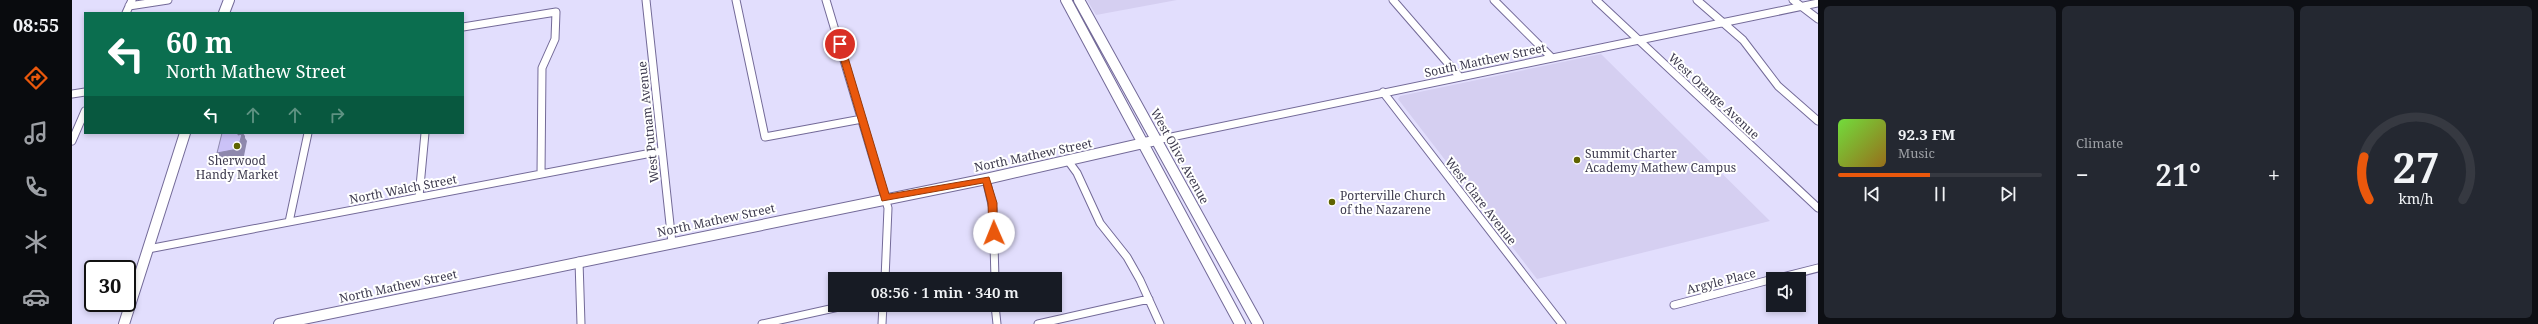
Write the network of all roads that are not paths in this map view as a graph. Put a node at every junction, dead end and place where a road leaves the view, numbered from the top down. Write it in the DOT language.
graph roads {
  1 [pos="168,0"];
  2 [pos="229,0"];
  3 [pos="646,0"];
  4 [pos="736,0"];
  5 [pos="826,0"];
  6 [pos="1066,0"];
  7 [pos="1079,0"];
  8 [pos="1393,0"];
  9 [pos="1494,0"];
  10 [pos="1596,0"];
  11 [pos="1697,0"];
  12 [pos="1793,0"];
  13 [pos="130,3"];
  14 [pos="1818,3"];
  15 [pos="1801,6"];
  16 [pos="224,12"];
  17 [pos="1818,19"];
  18 [pos="1724,23"];
  19 [pos="464,27"];
  20 [pos="1639,41"];
  21 [pos="1551,58"];
  22 [pos="1460,76"];
  23 [pos="84,92"];
  24 [pos="1383,92"];
  25 [pos="72,94"];
  26 [pos="84,112"];
  27 [pos="862,119"];
  28 [pos="1818,121"];
  29 [pos="186,134"];
  30 [pos="308,134"];
  31 [pos="425,134"];
  32 [pos="1157,140"];
  33 [pos="72,141"];
  34 [pos="1144,143"];
  35 [pos="662,151"];
  36 [pos="1069,162"];
  37 [pos="541,174"];
  38 [pos="986,179"];
  39 [pos="419,197"];
  40 [pos="886,198"];
  41 [pos="1818,208"];
  42 [pos="289,222"];
  43 [pos="672,242"];
  44 [pos="148,249"];
  45 [pos="580,261"];
  46 [pos="1818,268"];
  47 [pos="886,272"];
  48 [pos="995,272"];
  49 [pos="1802,272"];
  50 [pos="1766,281"];
  51 [pos="1149,298"];
  52 [pos="1674,305"];
  53 [pos="828,309"];
  54 [pos="883,312"];
  55 [pos="996,312"];
  56 [pos="124,324"];
  57 [pos="279,324"];
  58 [pos="581,324"];
  59 [pos="762,324"];
  60 [pos="882,324"];
  61 [pos="997,324"];
  62 [pos="1038,324"];
  63 [pos="1160,324"];
  64 [pos="1240,324"];
  65 [pos="1258,324"];
  66 [pos="1562,324"];
  1 -- 13 [label="street"];
  2 -- 16 [label="main road"];
  3 -- 35 [label="street, West Putnam Avenue"];
  4 -- 27 [label="street"];
  5 -- 27 [label="street"];
  6 -- 34 [label="main road, West Olive Avenue"];
  7 -- 32 [label="main road, West Olive Avenue"];
  8 -- 22 [label="street"];
  9 -- 21 [label="street"];
  10 -- 20 [label="street, West Orange Avenue"];
  11 -- 18 [label="street"];
  12 -- 15 [label="street"];
  14 -- 15 [label="street, South Matthew Street"];
  15 -- 17 [label="street"];
  15 -- 18 [label="street, South Matthew Street"];
  18 -- 20 [label="street, South Matthew Street"];
  18 -- 28 [label="street"];
  19 -- 37 [label="street"];
  20 -- 21 [label="street, South Matthew Street"];
  20 -- 41 [label="street, West Orange Avenue"];
  21 -- 22 [label="street, South Matthew Street"];
  22 -- 24 [label="street, South Matthew Street"];
  23 -- 25 [label="street"];
  24 -- 32 [label="street, South Matthew Street"];
  24 -- 66 [label="street, West Clare Avenue"];
  26 -- 33 [label="street"];
  27 -- 40 [label="street"];
  29 -- 44 [label="main road"];
  30 -- 42 [label="street"];
  31 -- 39 [label="street"];
  32 -- 34 [label="main road, North Mathew Street"];
  32 -- 65 [label="main road, West Olive Avenue"];
  34 -- 36 [label="main road, North Mathew Street"];
  34 -- 64 [label="main road, West Olive Avenue"];
  35 -- 37 [label="street, North Walch Street"];
  35 -- 43 [label="street, West Putnam Avenue"];
  36 -- 38 [label="main road, North Mathew Street"];
  36 -- 51 [label="street"];
  37 -- 39 [label="street, North Walch Street"];
  38 -- 40 [label="main road, North Mathew Street"];
  38 -- 48 [label="street"];
  39 -- 42 [label="street, North Walch Street"];
  40 -- 43 [label="main road, North Mathew Street"];
  40 -- 47 [label="street"];
  42 -- 44 [label="street, North Walch Street"];
  43 -- 45 [label="main road, North Mathew Street"];
  44 -- 56 [label="main road"];
  45 -- 57 [label="main road, North Mathew Street"];
  45 -- 58 [label="street"];
  46 -- 49 [label="street, Argyle Place"];
  50 -- 52 [label="street, Argyle Place"];
  51 -- 62 [label="street"];
  51 -- 63 [label="street"];
  53 -- 59 [label="street"];
  54 -- 60 [label="street"];
  55 -- 61 [label="street"];
}
